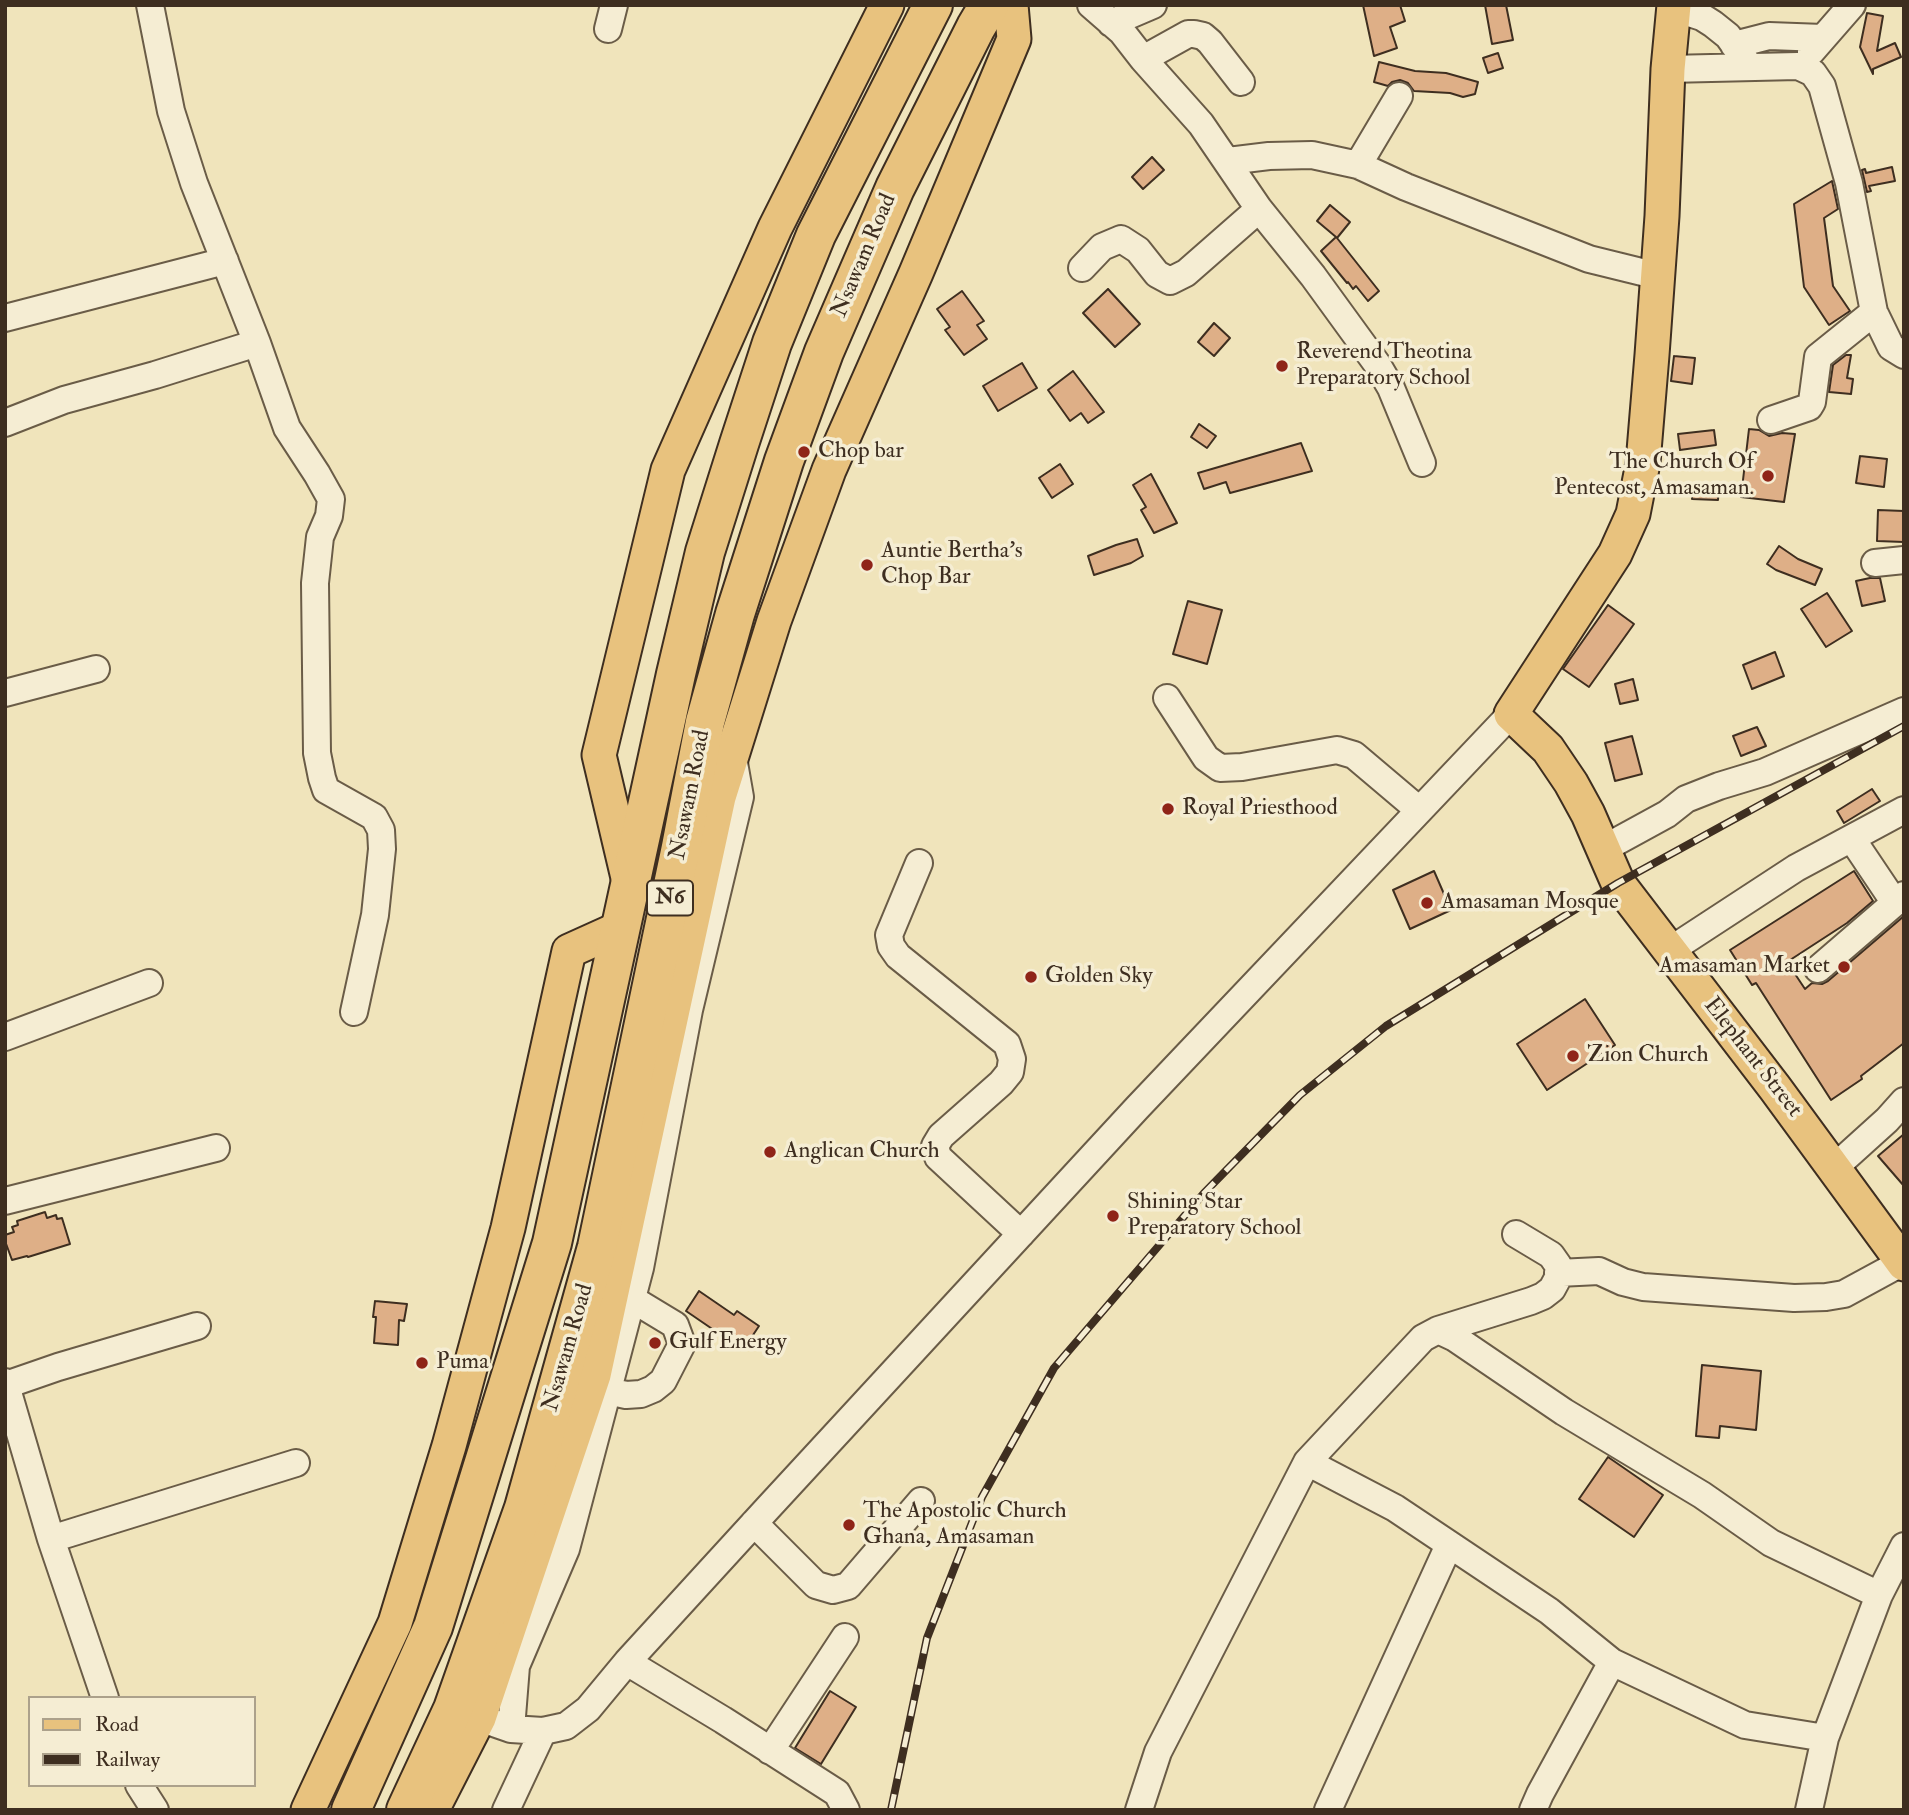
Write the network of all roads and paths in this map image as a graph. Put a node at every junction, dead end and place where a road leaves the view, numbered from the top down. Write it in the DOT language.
graph roads {
  1 [pos="150,5"];
  2 [pos="887,5"];
  3 [pos="933,5"];
  4 [pos="989,5"];
  5 [pos="1010,5"];
  6 [pos="1091,5"];
  7 [pos="1153,5"];
  8 [pos="1852,5"];
  9 [pos="1674,7"];
  10 [pos="1111,23"];
  11 [pos="1823,38"];
  12 [pos="1734,45"];
  13 [pos="1143,59"];
  14 [pos="1798,66"];
  15 [pos="1751,67"];
  16 [pos="1668,69"];
  17 [pos="1241,82"];
  18 [pos="1399,96"];
  19 [pos="1228,161"];
  20 [pos="1358,165"];
  21 [pos="1259,209"];
  22 [pos="225,261"];
  23 [pos="1082,268"];
  24 [pos="1658,276"];
  25 [pos="1874,312"];
  26 [pos="5,318"];
  27 [pos="257,343"];
  28 [pos="1904,355"];
  29 [pos="1770,420"];
  30 [pos="5,423"];
  31 [pos="1422,463"];
  32 [pos="1904,560"];
  33 [pos="1875,563"];
  34 [pos="96,669"];
  35 [pos="5,693"];
  36 [pos="1167,698"];
  37 [pos="1904,711"];
  38 [pos="1511,714"];
  39 [pos="732,754"];
  40 [pos="1419,810"];
  41 [pos="1904,810"];
  42 [pos="1852,839"];
  43 [pos="1603,849"];
  44 [pos="919,863"];
  45 [pos="629,882"];
  46 [pos="1899,899"];
  47 [pos="620,928"];
  48 [pos="1669,951"];
  49 [pos="1818,969"];
  50 [pos="149,983"];
  51 [pos="354,1012"];
  52 [pos="5,1037"];
  53 [pos="1904,1101"];
  54 [pos="216,1148"];
  55 [pos="1835,1167"];
  56 [pos="5,1201"];
  57 [pos="1021,1234"];
  58 [pos="1516,1234"];
  59 [pos="1903,1263"];
  60 [pos="1559,1273"];
  61 [pos="632,1299"];
  62 [pos="197,1326"];
  63 [pos="1438,1331"];
  64 [pos="6,1383"];
  65 [pos="608,1391"];
  66 [pos="1307,1462"];
  67 [pos="296,1464"];
  68 [pos="921,1501"];
  69 [pos="754,1523"];
  70 [pos="51,1539"];
  71 [pos="1449,1545"];
  72 [pos="1904,1546"];
  73 [pos="1879,1595"];
  74 [pos="845,1637"];
  75 [pos="627,1662"];
  76 [pos="1612,1662"];
  77 [pos="103,1696"];
  78 [pos="466,1714"];
  79 [pos="511,1729"];
  80 [pos="543,1731"];
  81 [pos="1825,1738"];
  82 [pos="770,1751"];
  83 [pos="140,1787"];
  84 [pos="155,1810"];
  85 [pos="309,1810"];
  86 [pos="351,1810"];
  87 [pos="406,1810"];
  88 [pos="432,1810"];
  89 [pos="506,1810"];
  90 [pos="846,1810"];
  91 [pos="1139,1810"];
  92 [pos="1328,1810"];
  93 [pos="1533,1810"];
  94 [pos="1809,1810"];
  1 -- 22 [label="street"];
  2 -- 45 [label="main road"];
  3 -- 45 [label="highway, Nsawam Road / N6"];
  4 -- 78 [label="highway, Nsawam Road / N6"];
  5 -- 39 [label="main road"];
  6 -- 10 [label="street"];
  7 -- 10 [label="street"];
  8 -- 11 [label="street"];
  9 -- 12 [label="street"];
  9 -- 16 [label="main road"];
  10 -- 13 [label="street"];
  11 -- 12 [label="street"];
  11 -- 14 [label="street"];
  12 -- 15 [label="street"];
  13 -- 17 [label="street"];
  13 -- 19 [label="street"];
  14 -- 15 [label="street"];
  14 -- 25 [label="street"];
  15 -- 16 [label="street"];
  16 -- 24 [label="main road"];
  18 -- 20 [label="street"];
  19 -- 20 [label="street"];
  19 -- 21 [label="street"];
  20 -- 24 [label="street"];
  21 -- 23 [label="street"];
  21 -- 31 [label="street"];
  22 -- 26 [label="street"];
  22 -- 27 [label="street"];
  24 -- 38 [label="main road"];
  25 -- 28 [label="street"];
  25 -- 29 [label="street"];
  27 -- 30 [label="street"];
  27 -- 51 [label="street"];
  32 -- 33 [label="street"];
  34 -- 35 [label="street"];
  36 -- 40 [label="street"];
  37 -- 43 [label="street"];
  38 -- 40 [label="street"];
  38 -- 43 [label="main road, Elephant Street"];
  39 -- 61 [label="street"];
  39 -- 78 [label="main road"];
  40 -- 57 [label="street"];
  41 -- 42 [label="street"];
  42 -- 46 [label="street"];
  42 -- 48 [label="street"];
  43 -- 48 [label="main road, Elephant Street"];
  44 -- 57 [label="street"];
  45 -- 47 [label="highway, Nsawam Road / N6"];
  46 -- 49 [label="street"];
  47 -- 85 [label="main road"];
  47 -- 86 [label="highway, Nsawam Road / N6"];
  48 -- 55 [label="main road, Elephant Street"];
  50 -- 52 [label="street"];
  53 -- 55 [label="street"];
  54 -- 56 [label="street"];
  55 -- 59 [label="main road, Elephant Street"];
  57 -- 69 [label="street"];
  58 -- 60 [label="street"];
  59 -- 60 [label="street"];
  60 -- 63 [label="street"];
  61 -- 65 [label="street"];
  61 -- 65 [label="street"];
  62 -- 64 [label="street"];
  63 -- 66 [label="street"];
  63 -- 73 [label="street"];
  64 -- 70 [label="street"];
  65 -- 79 [label="street"];
  66 -- 71 [label="street"];
  66 -- 91 [label="street"];
  67 -- 70 [label="street"];
  68 -- 69 [label="street"];
  69 -- 75 [label="street"];
  70 -- 77 [label="street"];
  71 -- 76 [label="street"];
  71 -- 92 [label="street"];
  72 -- 73 [label="street"];
  73 -- 81 [label="street"];
  74 -- 82 [label="street"];
  75 -- 80 [label="street"];
  75 -- 82 [label="street"];
  76 -- 81 [label="street"];
  76 -- 93 [label="street"];
  78 -- 79 [label="street"];
  78 -- 87 [label="highway, Nsawam Road / N6"];
  78 -- 88 [label="main road"];
  79 -- 80 [label="street"];
  80 -- 89 [label="street"];
  81 -- 94 [label="street"];
  82 -- 90 [label="street"];
  83 -- 84 [label="street"];
}
